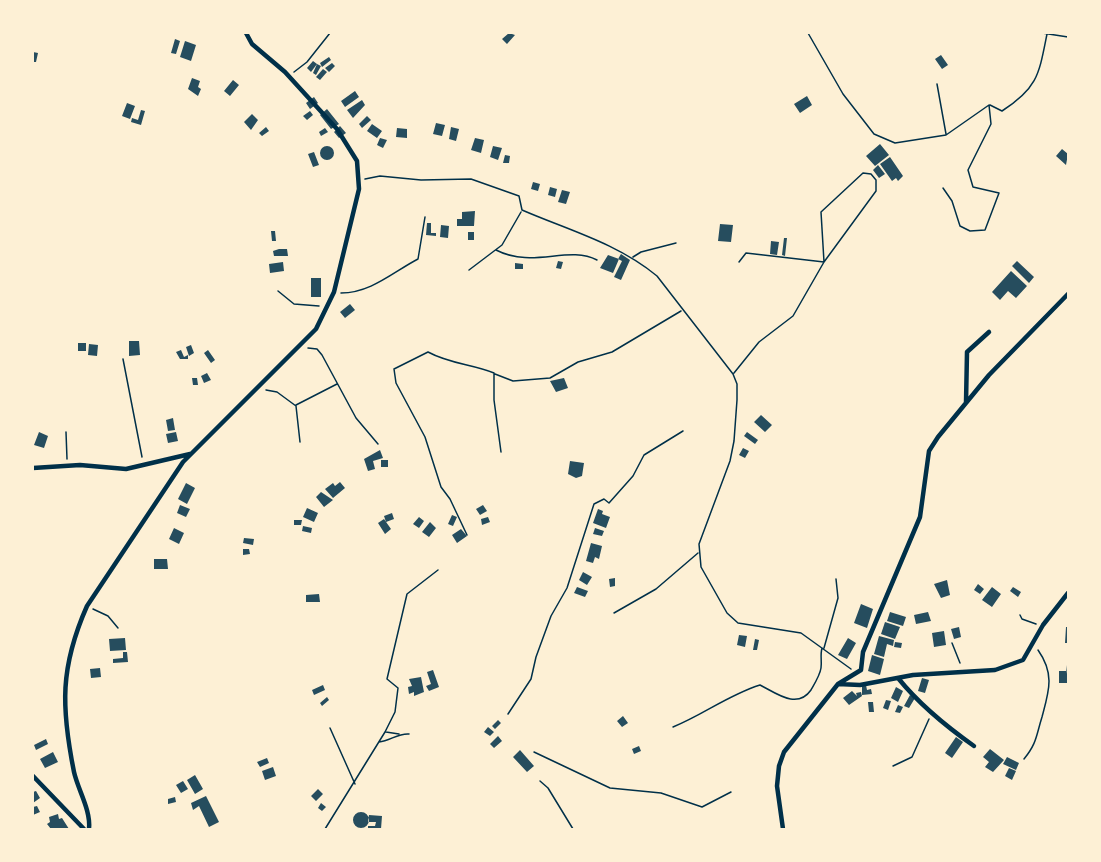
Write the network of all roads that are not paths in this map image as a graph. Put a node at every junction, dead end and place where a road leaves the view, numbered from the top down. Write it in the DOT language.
graph roads {
  1 [pos="246,33"];
  2 [pos="1068,294"];
  3 [pos="989,332"];
  4 [pos="966,403"];
  5 [pos="190,454"];
  6 [pos="33,468"];
  7 [pos="1068,593"];
  8 [pos="898,678"];
  9 [pos="838,684"];
  10 [pos="974,746"];
  11 [pos="33,776"];
  12 [pos="84,829"];
  13 [pos="89,829"];
  14 [pos="783,829"];
  1 -- 5 [label="street"];
  2 -- 4 [label="street"];
  3 -- 4 [label="street"];
  4 -- 9 [label="street"];
  5 -- 6 [label="street"];
  5 -- 13 [label="street"];
  7 -- 8 [label="street"];
  8 -- 9 [label="street"];
  8 -- 10 [label="street"];
  9 -- 14 [label="street"];
  11 -- 12 [label="street"];
}
